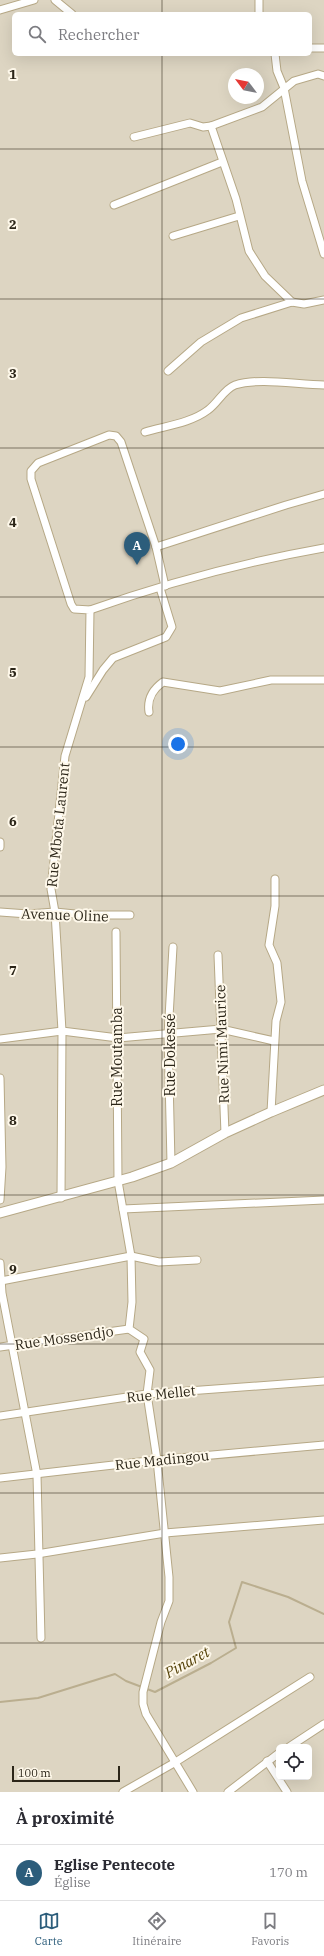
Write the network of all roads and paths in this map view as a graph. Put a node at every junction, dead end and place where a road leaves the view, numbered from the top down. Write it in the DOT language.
graph roads {
  1 [pos="34,0"];
  2 [pos="55,0"];
  3 [pos="259,0"];
  4 [pos="0,10"];
  5 [pos="70,12"];
  6 [pos="259,12"];
  7 [pos="312,48"];
  8 [pos="324,48"];
  9 [pos="275,56"];
  10 [pos="324,76"];
  11 [pos="284,88"];
  12 [pos="211,126"];
  13 [pos="134,137"];
  14 [pos="222,162"];
  15 [pos="114,205"];
  16 [pos="239,216"];
  17 [pos="173,236"];
  18 [pos="324,254"];
  19 [pos="324,300"];
  20 [pos="292,302"];
  21 [pos="168,371"];
  22 [pos="324,385"];
  23 [pos="145,432"];
  24 [pos="324,494"];
  25 [pos="156,547"];
  26 [pos="324,548"];
  27 [pos="163,587"];
  28 [pos="90,610"];
  29 [pos="324,680"];
  30 [pos="82,704"];
  31 [pos="149,712"];
  32 [pos="0,842"];
  33 [pos="0,846"];
  34 [pos="275,879"];
  35 [pos="0,912"];
  36 [pos="55,912"];
  37 [pos="130,916"];
  38 [pos="116,932"];
  39 [pos="173,947"];
  40 [pos="218,955"];
  41 [pos="221,1029"];
  42 [pos="62,1031"];
  43 [pos="168,1035"];
  44 [pos="118,1038"];
  45 [pos="0,1039"];
  46 [pos="274,1041"];
  47 [pos="0,1078"];
  48 [pos="324,1090"];
  49 [pos="270,1112"];
  50 [pos="225,1133"];
  51 [pos="170,1163"];
  52 [pos="118,1182"];
  53 [pos="61,1198"];
  54 [pos="0,1200"];
  55 [pos="324,1200"];
  56 [pos="123,1209"];
  57 [pos="0,1213"];
  58 [pos="131,1256"];
  59 [pos="197,1260"];
  60 [pos="0,1263"];
  61 [pos="1,1281"];
  62 [pos="1,1293"];
  63 [pos="129,1329"];
  64 [pos="13,1346"];
  65 [pos="0,1347"];
  66 [pos="324,1381"];
  67 [pos="147,1394"];
  68 [pos="26,1414"];
  69 [pos="0,1416"];
  70 [pos="324,1445"];
  71 [pos="157,1460"];
  72 [pos="37,1475"];
  73 [pos="0,1478"];
  74 [pos="324,1520"];
  75 [pos="165,1533"];
  76 [pos="37,1554"];
  77 [pos="0,1558"];
  78 [pos="41,1638"];
  79 [pos="310,1677"];
  80 [pos="324,1724"];
  81 [pos="294,1744"];
  82 [pos="276,1755"];
  83 [pos="267,1761"];
  84 [pos="174,1763"];
  85 [pos="123,1792"];
  86 [pos="193,1792"];
  87 [pos="228,1792"];
  88 [pos="287,1792"];
  1 -- 4 [label="street"];
  2 -- 5 [label="street"];
  3 -- 6 [label="street"];
  7 -- 8 [label="street"];
  9 -- 11 [label="street"];
  10 -- 11 [label="street"];
  11 -- 12 [label="street"];
  11 -- 18 [label="street"];
  12 -- 13 [label="street"];
  12 -- 14 [label="street"];
  14 -- 15 [label="street"];
  14 -- 16 [label="street"];
  16 -- 17 [label="street"];
  16 -- 20 [label="street"];
  19 -- 20 [label="street"];
  20 -- 21 [label="street"];
  22 -- 23 [label="street"];
  24 -- 25 [label="street"];
  25 -- 27 [label="street"];
  25 -- 28 [label="street"];
  26 -- 27 [label="street"];
  27 -- 28 [label="street"];
  27 -- 30 [label="street"];
  28 -- 30 [label="street, Rue Mbota Laurent"];
  29 -- 31 [label="street"];
  30 -- 36 [label="street, Rue Mbota Laurent"];
  32 -- 33 [label="street"];
  34 -- 46 [label="street"];
  35 -- 36 [label="street, Avenue Oline"];
  36 -- 37 [label="street, Avenue Oline"];
  36 -- 42 [label="street, Rue Mbota Laurent"];
  38 -- 44 [label="street, Rue Moutamba"];
  39 -- 43 [label="street, Rue Dokessé"];
  40 -- 41 [label="street, Rue Nimi Maurice"];
  41 -- 43 [label="street"];
  41 -- 46 [label="street"];
  41 -- 50 [label="street, Rue Nimi Maurice"];
  42 -- 44 [label="street"];
  42 -- 45 [label="street"];
  42 -- 53 [label="street, Rue Mbota Laurent"];
  43 -- 44 [label="street"];
  43 -- 51 [label="street, Rue Dokessé"];
  44 -- 52 [label="street, Rue Moutamba"];
  46 -- 49 [label="street"];
  47 -- 54 [label="street"];
  48 -- 49 [label="main road"];
  49 -- 50 [label="main road"];
  50 -- 51 [label="main road"];
  51 -- 52 [label="main road"];
  52 -- 53 [label="main road"];
  52 -- 56 [label="street, Rue Moutamba"];
  53 -- 57 [label="main road"];
  55 -- 56 [label="street"];
  56 -- 58 [label="street, Rue Moutamba"];
  58 -- 59 [label="street"];
  58 -- 61 [label="street"];
  58 -- 63 [label="street, Rue Moutamba"];
  60 -- 61 [label="street"];
  61 -- 62 [label="street"];
  62 -- 64 [label="street"];
  63 -- 64 [label="street, Rue Mossendjo"];
  63 -- 67 [label="street"];
  64 -- 65 [label="street, Rue Mossendjo"];
  64 -- 68 [label="street"];
  66 -- 67 [label="street, Rue Mellet"];
  67 -- 68 [label="street, Rue Mellet"];
  67 -- 71 [label="street"];
  68 -- 69 [label="street, Rue Mellet"];
  68 -- 72 [label="street"];
  70 -- 71 [label="street, Rue Madingou"];
  71 -- 72 [label="street, Rue Madingou"];
  71 -- 75 [label="street"];
  72 -- 73 [label="street, Rue Madingou"];
  72 -- 76 [label="street"];
  74 -- 75 [label="street"];
  75 -- 76 [label="street"];
  75 -- 84 [label="street"];
  76 -- 77 [label="street"];
  76 -- 78 [label="street"];
  79 -- 84 [label="street"];
  80 -- 81 [label="street"];
  82 -- 83 [label="street"];
  83 -- 87 [label="street"];
  83 -- 88 [label="street"];
  84 -- 85 [label="street"];
  84 -- 86 [label="street"];
}
